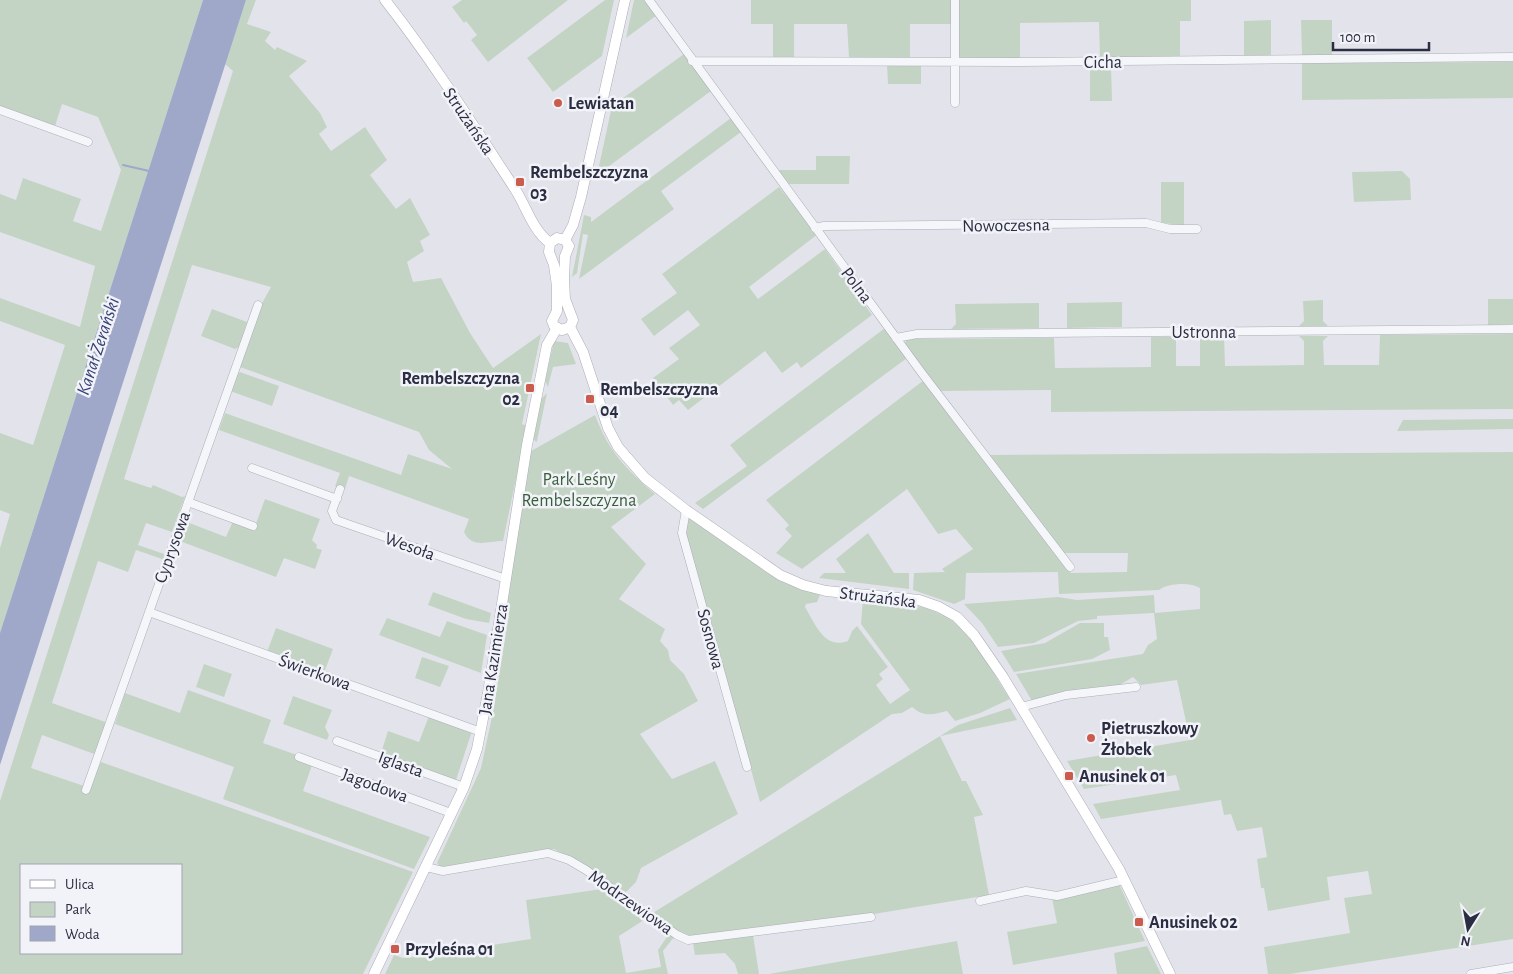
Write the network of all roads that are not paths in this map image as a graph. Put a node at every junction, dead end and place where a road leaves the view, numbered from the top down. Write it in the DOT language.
graph roads {
  1 [pos="385,0"];
  2 [pos="625,0"];
  3 [pos="649,0"];
  4 [pos="955,0"];
  5 [pos="1513,57"];
  6 [pos="692,61"];
  7 [pos="955,62"];
  8 [pos="955,103"];
  9 [pos="0,110"];
  10 [pos="88,142"];
  11 [pos="815,228"];
  12 [pos="1197,229"];
  13 [pos="565,240"];
  14 [pos="550,243"];
  15 [pos="552,256"];
  16 [pos="565,256"];
  17 [pos="258,305"];
  18 [pos="557,311"];
  19 [pos="568,311"];
  20 [pos="570,326"];
  21 [pos="556,328"];
  22 [pos="1513,329"];
  23 [pos="896,338"];
  24 [pos="252,468"];
  25 [pos="340,489"];
  26 [pos="337,498"];
  27 [pos="188,502"];
  28 [pos="686,510"];
  29 [pos="253,526"];
  30 [pos="1070,567"];
  31 [pos="506,579"];
  32 [pos="148,612"];
  33 [pos="1136,687"];
  34 [pos="1021,707"];
  35 [pos="481,732"];
  36 [pos="337,741"];
  37 [pos="298,757"];
  38 [pos="746,767"];
  39 [pos="464,786"];
  40 [pos="86,790"];
  41 [pos="451,813"];
  42 [pos="426,867"];
  43 [pos="1124,880"];
  44 [pos="980,901"];
  45 [pos="871,918"];
  46 [pos="1513,967"];
  47 [pos="374,974"];
  48 [pos="1170,974"];
  49 [pos="1471,974"];
  1 -- 14 [label="main road, Strużańska"];
  2 -- 13 [label="main road"];
  3 -- 6 [label="street, Polna"];
  4 -- 7 [label="street"];
  5 -- 7 [label="street, Cicha"];
  6 -- 7 [label="street, Cicha"];
  6 -- 11 [label="street, Polna"];
  7 -- 8 [label="street"];
  9 -- 10 [label="street"];
  11 -- 12 [label="street, Nowoczesna"];
  11 -- 23 [label="street, Polna"];
  13 -- 14 [label="main road"];
  13 -- 16 [label="main road"];
  14 -- 15 [label="main road"];
  15 -- 16 [label="main road"];
  15 -- 18 [label="main road"];
  16 -- 19 [label="main road"];
  17 -- 27 [label="street, Cyprysowa"];
  18 -- 19 [label="main road"];
  18 -- 21 [label="main road"];
  19 -- 20 [label="main road"];
  20 -- 21 [label="main road"];
  20 -- 28 [label="main road, Strużańska"];
  21 -- 31 [label="main road, Jana Kazimierza"];
  22 -- 23 [label="street, Ustronna"];
  23 -- 30 [label="street, Polna"];
  24 -- 26 [label="street"];
  25 -- 26 [label="street, Wesoła"];
  26 -- 31 [label="street, Wesoła"];
  27 -- 29 [label="street"];
  27 -- 32 [label="street, Cyprysowa"];
  28 -- 34 [label="main road, Strużańska"];
  28 -- 38 [label="street, Sosnowa"];
  31 -- 35 [label="main road, Jana Kazimierza"];
  32 -- 35 [label="street, Świerkowa"];
  32 -- 40 [label="street, Cyprysowa"];
  33 -- 34 [label="street"];
  34 -- 43 [label="main road, Strużańska"];
  35 -- 39 [label="main road, Jana Kazimierza"];
  36 -- 39 [label="street, Iglasta"];
  37 -- 41 [label="street, Jagodowa"];
  39 -- 41 [label="main road, Jana Kazimierza"];
  41 -- 42 [label="main road, Jana Kazimierza"];
  42 -- 45 [label="street, Modrzewiowa"];
  42 -- 47 [label="main road, Jana Kazimierza"];
  43 -- 44 [label="street"];
  43 -- 48 [label="main road, Strużańska"];
  46 -- 49 [label="street"];
}
